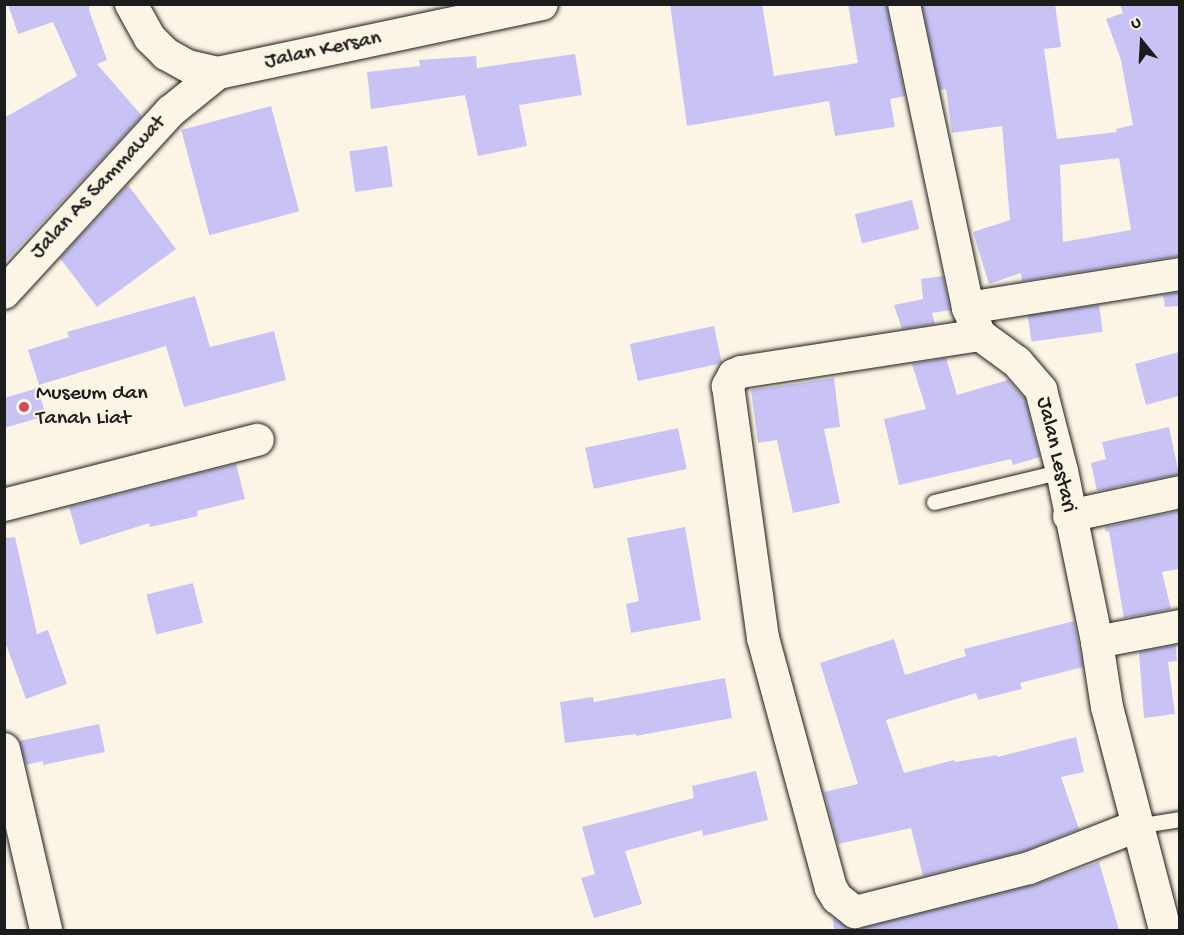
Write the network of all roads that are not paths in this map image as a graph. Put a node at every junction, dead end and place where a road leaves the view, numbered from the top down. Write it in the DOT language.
graph roads {
  1 [pos="131,4"];
  2 [pos="542,4"];
  3 [pos="904,4"];
  4 [pos="166,54"];
  5 [pos="218,73"];
  6 [pos="171,111"];
  7 [pos="1179,274"];
  8 [pos="4,293"];
  9 [pos="974,321"];
  10 [pos="258,440"];
  11 [pos="1062,471"];
  12 [pos="1179,492"];
  13 [pos="934,502"];
  14 [pos="4,505"];
  15 [pos="1069,516"];
  16 [pos="1179,626"];
  17 [pos="1097,642"];
  18 [pos="4,748"];
  19 [pos="1179,819"];
  20 [pos="1137,826"];
  21 [pos="46,930"];
  22 [pos="1165,930"];
  1 -- 4 [label="street, Jalan Kersan"];
  2 -- 5 [label="street, Jalan Kersan"];
  3 -- 9 [label="street"];
  4 -- 5 [label="street, Jalan Kersan"];
  4 -- 6 [label="street, Jalan As Sammawat"];
  5 -- 6 [label="street, Jalan As Sammawat"];
  6 -- 8 [label="street, Jalan As Sammawat"];
  7 -- 9 [label="street"];
  9 -- 11 [label="street, Jalan Lestari"];
  9 -- 20 [label="street"];
  10 -- 14 [label="street"];
  11 -- 13 [label="lane"];
  11 -- 15 [label="street, Jalan Lestari"];
  12 -- 15 [label="street"];
  15 -- 17 [label="street, Jalan Lestari"];
  16 -- 17 [label="street"];
  17 -- 20 [label="street, Jalan Lestari"];
  18 -- 21 [label="street"];
  19 -- 20 [label="lane"];
  20 -- 22 [label="street, Jalan Lestari"];
}
